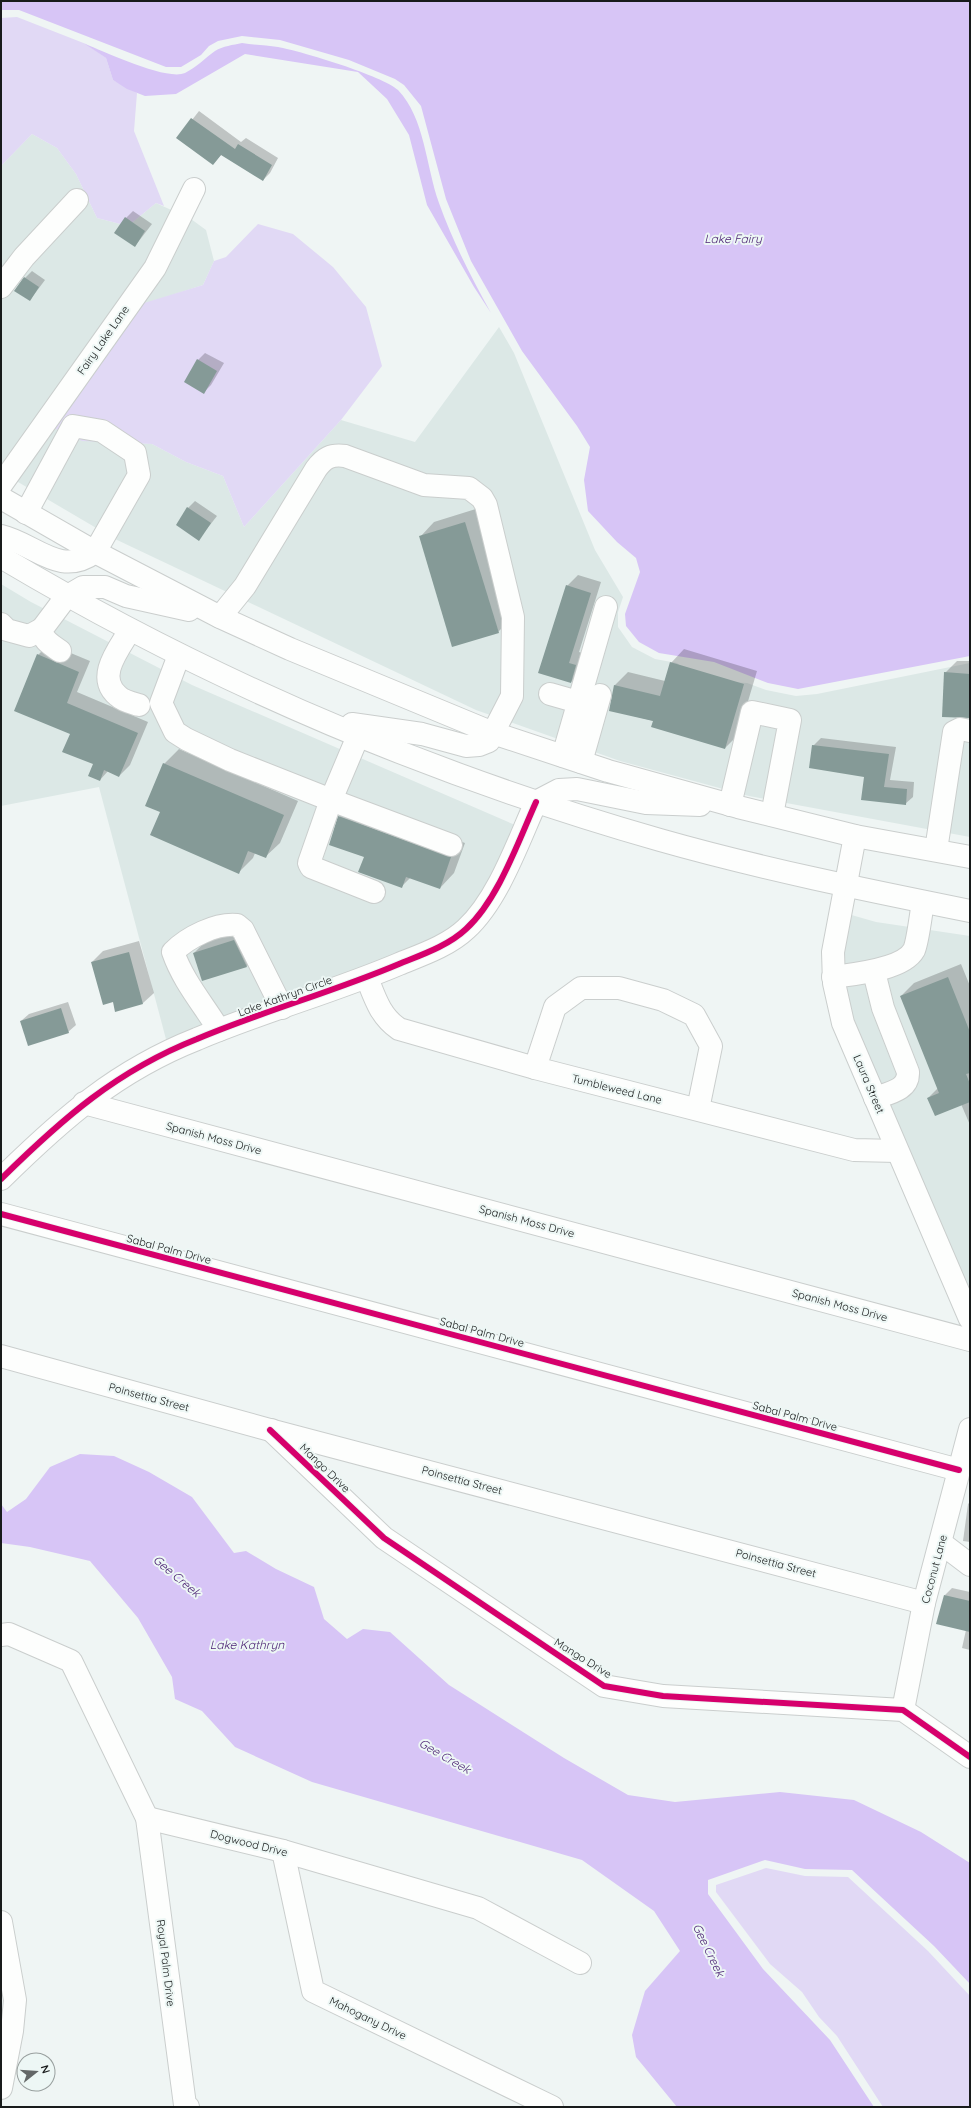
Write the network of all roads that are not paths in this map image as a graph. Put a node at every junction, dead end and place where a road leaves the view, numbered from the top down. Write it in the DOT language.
graph roads {
  1 [pos="194,189"];
  2 [pos="77,200"];
  3 [pos="1,287"];
  4 [pos="51,414"];
  5 [pos="73,426"];
  6 [pos="1,484"];
  7 [pos="1,498"];
  8 [pos="26,513"];
  9 [pos="1,536"];
  10 [pos="95,552"];
  11 [pos="3,562"];
  12 [pos="66,597"];
  13 [pos="606,607"];
  14 [pos="220,617"];
  15 [pos="1,624"];
  16 [pos="42,629"];
  17 [pos="130,630"];
  18 [pos="60,651"];
  19 [pos="178,655"];
  20 [pos="550,694"];
  21 [pos="600,695"];
  22 [pos="578,702"];
  23 [pos="139,705"];
  24 [pos="317,719"];
  25 [pos="970,731"];
  26 [pos="493,733"];
  27 [pos="358,736"];
  28 [pos="572,759"];
  29 [pos="331,800"];
  30 [pos="536,802"];
  31 [pos="734,806"];
  32 [pos="772,816"];
  33 [pos="855,836"];
  34 [pos="451,845"];
  35 [pos="936,850"];
  36 [pos="970,857"];
  37 [pos="844,885"];
  38 [pos="374,892"];
  39 [pos="924,902"];
  40 [pos="970,911"];
  41 [pos="874,972"];
  42 [pos="833,977"];
  43 [pos="367,978"];
  44 [pos="282,1008"];
  45 [pos="219,1030"];
  46 [pos="535,1068"];
  47 [pos="875,1098"];
  48 [pos="84,1103"];
  49 [pos="698,1109"];
  50 [pos="897,1151"];
  51 [pos="1,1179"];
  52 [pos="1,1214"];
  53 [pos="970,1320"];
  54 [pos="970,1340"];
  55 [pos="1,1356"];
  56 [pos="970,1429"];
  57 [pos="270,1430"];
  58 [pos="959,1470"];
  59 [pos="941,1544"];
  60 [pos="970,1565"];
  61 [pos="924,1603"];
  62 [pos="1,1635"];
  63 [pos="903,1710"];
  64 [pos="970,1757"];
  65 [pos="147,1818"];
  66 [pos="283,1852"];
  67 [pos="1,1922"];
  68 [pos="580,1963"];
  69 [pos="1,2088"];
  70 [pos="184,2106"];
  71 [pos="552,2107"];
  1 -- 4 [label="street, Fairy Lake Lane"];
  2 -- 3 [label="street"];
  4 -- 5 [label="street"];
  4 -- 6 [label="street, Fairy Lake Lane"];
  5 -- 8 [label="street"];
  5 -- 10 [label="street"];
  7 -- 8 [label="street"];
  8 -- 10 [label="street"];
  9 -- 10 [label="street"];
  10 -- 14 [label="street"];
  11 -- 12 [label="street"];
  12 -- 14 [label="street"];
  12 -- 16 [label="street"];
  12 -- 17 [label="street"];
  13 -- 22 [label="street"];
  14 -- 26 [label="street"];
  14 -- 26 [label="street"];
  15 -- 16 [label="street"];
  16 -- 18 [label="street"];
  17 -- 19 [label="street"];
  17 -- 23 [label="street"];
  19 -- 24 [label="street"];
  19 -- 29 [label="street"];
  20 -- 22 [label="street"];
  21 -- 28 [label="street"];
  22 -- 28 [label="street"];
  24 -- 26 [label="street"];
  24 -- 27 [label="street"];
  25 -- 35 [label="street"];
  26 -- 28 [label="street"];
  27 -- 29 [label="street"];
  27 -- 30 [label="street"];
  28 -- 31 [label="street"];
  29 -- 34 [label="street"];
  29 -- 38 [label="street"];
  30 -- 31 [label="street"];
  30 -- 37 [label="street"];
  30 -- 43 [label="street, Lake Kathryn Circle"];
  31 -- 32 [label="street"];
  31 -- 32 [label="street"];
  32 -- 33 [label="street"];
  33 -- 35 [label="street"];
  33 -- 37 [label="street, Laura Street"];
  35 -- 36 [label="street"];
  37 -- 39 [label="street"];
  37 -- 42 [label="street, Laura Street"];
  39 -- 40 [label="street"];
  39 -- 41 [label="street"];
  41 -- 42 [label="street"];
  41 -- 47 [label="street"];
  42 -- 47 [label="street, Laura Street"];
  43 -- 44 [label="street, Lake Kathryn Circle"];
  43 -- 46 [label="street, Tumbleweed Lane"];
  44 -- 45 [label="street, Lake Kathryn Circle"];
  44 -- 45 [label="street"];
  45 -- 48 [label="street, Lake Kathryn Circle"];
  46 -- 49 [label="street, Tumbleweed Lane"];
  46 -- 49 [label="street"];
  47 -- 50 [label="street, Laura Street"];
  48 -- 51 [label="street, Lake Kathryn Circle"];
  48 -- 54 [label="street, Spanish Moss Drive"];
  49 -- 50 [label="street, Tumbleweed Lane"];
  50 -- 53 [label="street, Laura Street"];
  52 -- 58 [label="street, Sabal Palm Drive"];
  55 -- 57 [label="street, Poinsettia Street"];
  56 -- 58 [label="street, Coconut Lane"];
  57 -- 61 [label="street, Poinsettia Street"];
  57 -- 63 [label="street, Mango Drive"];
  58 -- 59 [label="street, Coconut Lane"];
  59 -- 60 [label="street"];
  59 -- 61 [label="street, Coconut Lane"];
  61 -- 63 [label="street, Coconut Lane"];
  62 -- 65 [label="street"];
  63 -- 64 [label="street"];
  65 -- 66 [label="street, Dogwood Drive"];
  65 -- 70 [label="street, Royal Palm Drive"];
  66 -- 68 [label="street, Dogwood Drive"];
  66 -- 71 [label="street, Mahogany Drive"];
  67 -- 69 [label="street"];
}
